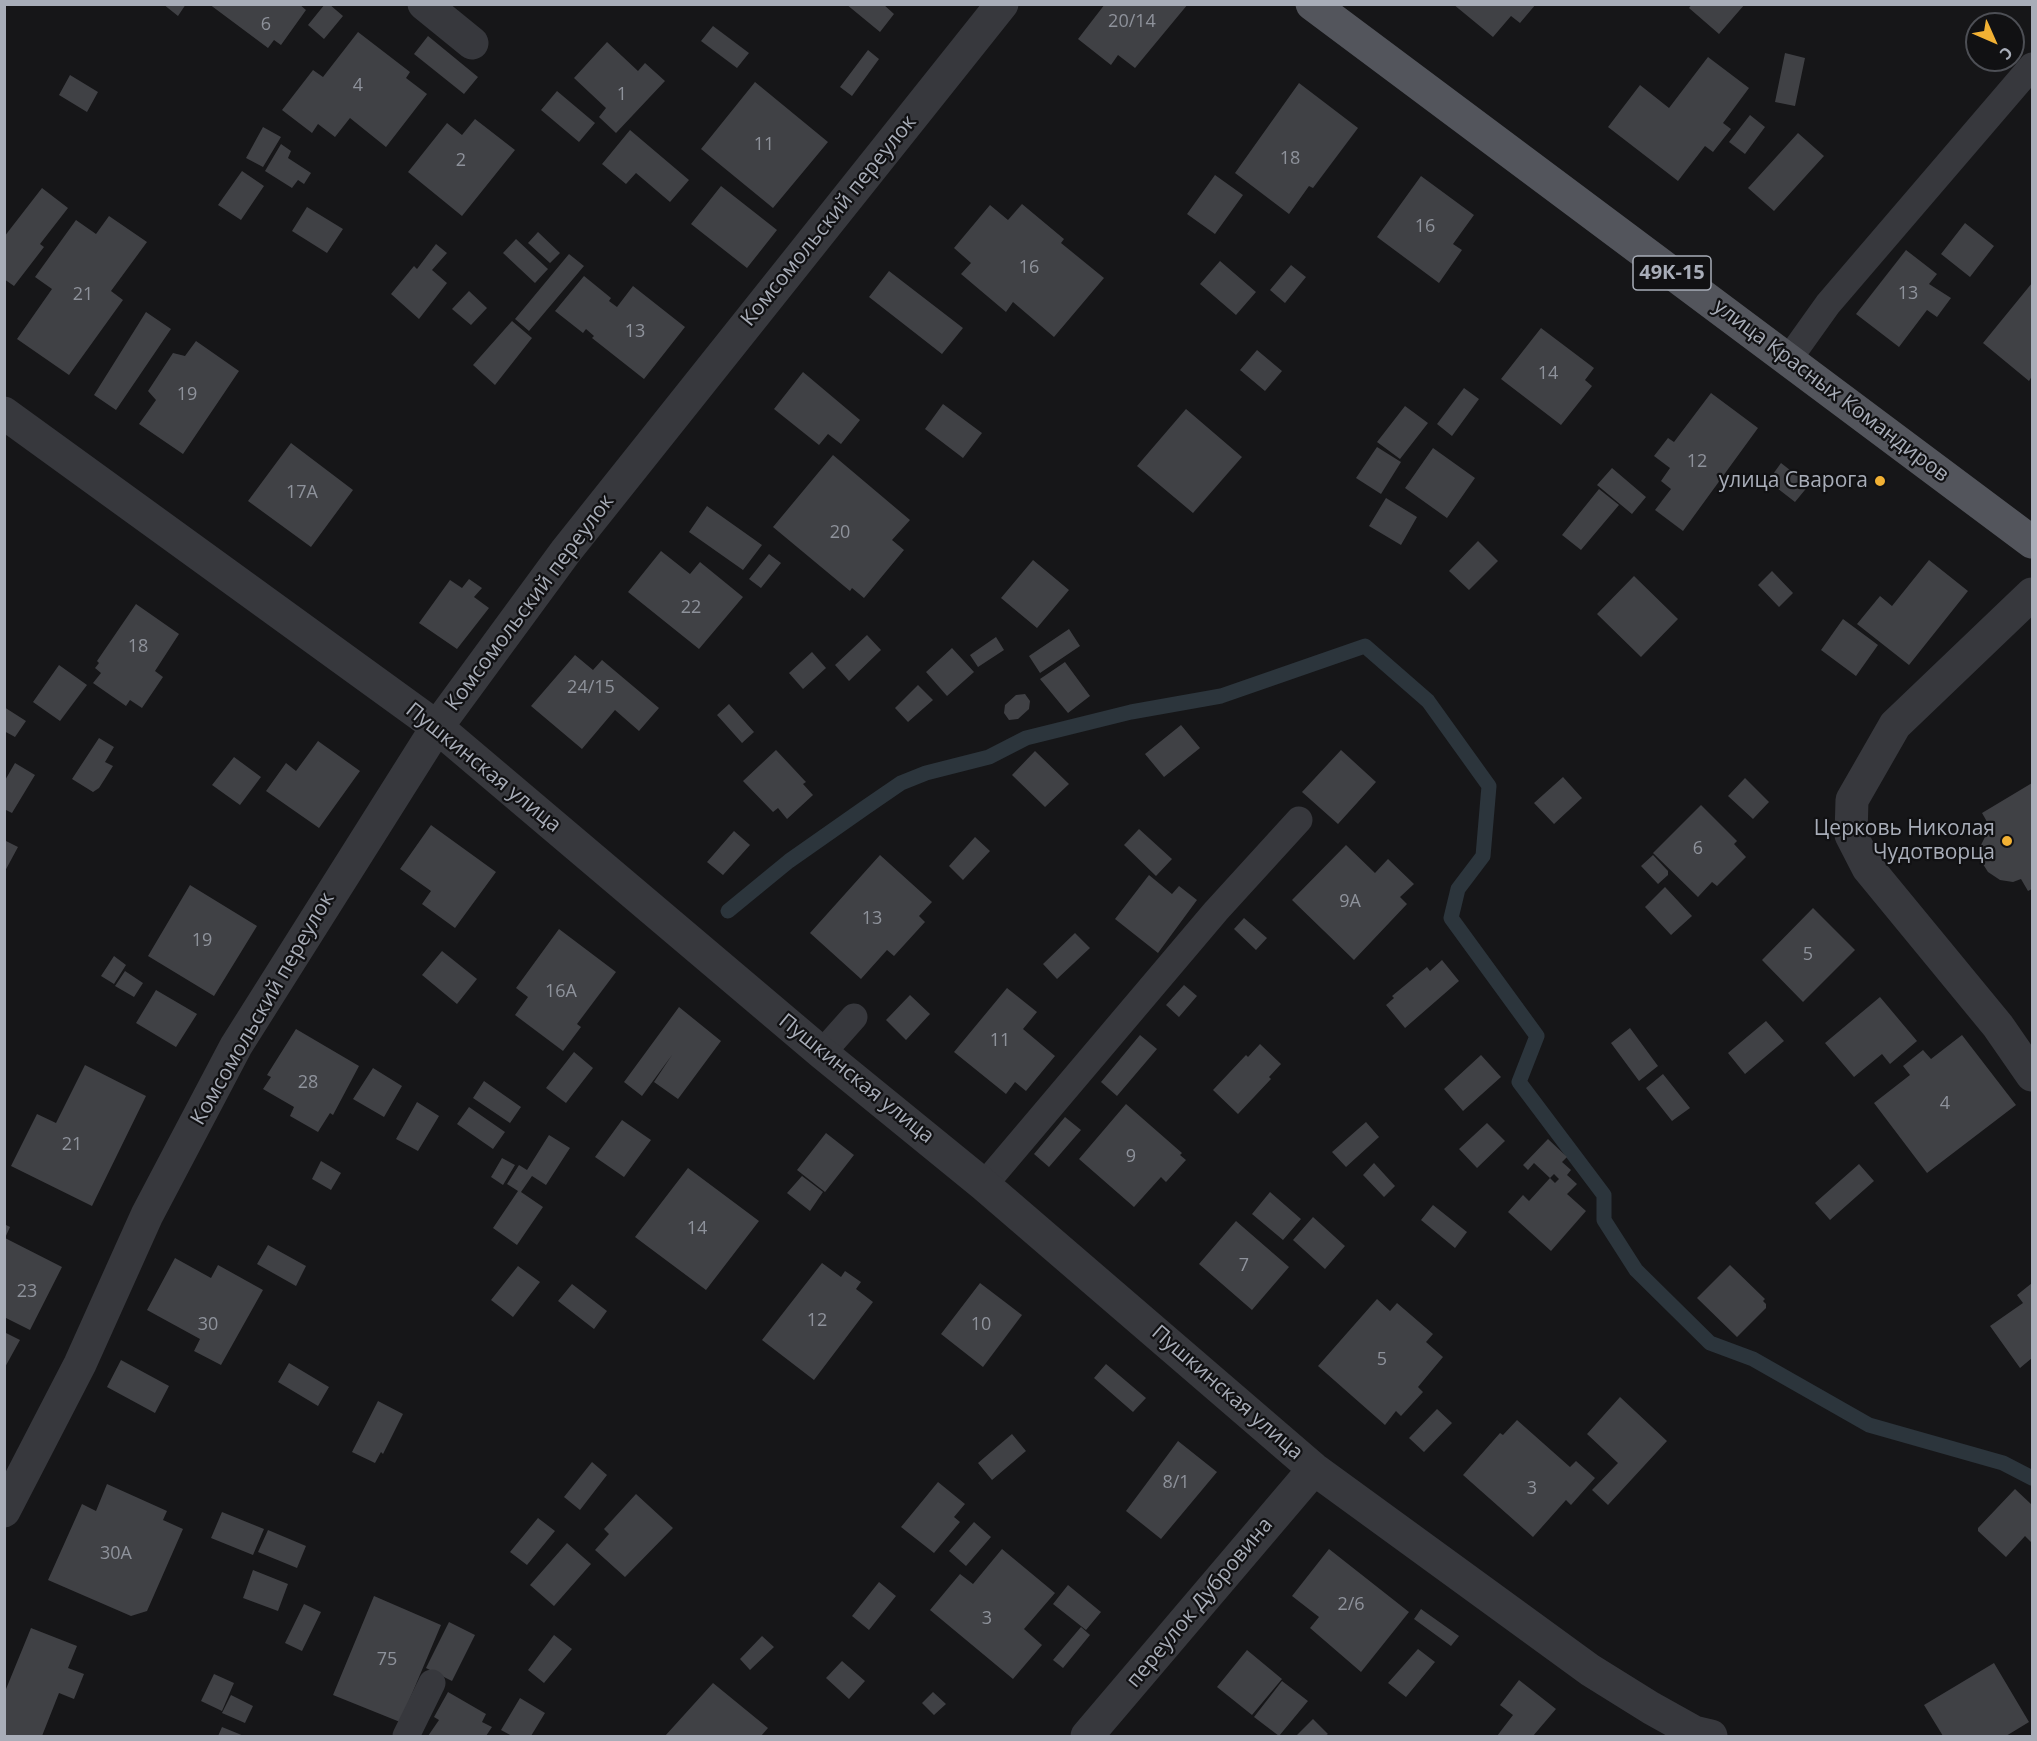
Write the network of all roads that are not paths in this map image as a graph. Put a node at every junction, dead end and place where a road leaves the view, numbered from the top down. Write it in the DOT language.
graph roads {
  1 [pos="424,4"];
  2 [pos="1002,4"];
  3 [pos="1312,4"];
  4 [pos="472,43"];
  5 [pos="2032,66"];
  6 [pos="1788,360"];
  7 [pos="4,413"];
  8 [pos="2032,542"];
  9 [pos="2032,594"];
  10 [pos="437,727"];
  11 [pos="1299,820"];
  12 [pos="854,1017"];
  13 [pos="822,1053"];
  14 [pos="2032,1075"];
  15 [pos="984,1185"];
  16 [pos="1314,1469"];
  17 [pos="4,1511"];
  18 [pos="432,1683"];
  19 [pos="406,1737"];
  20 [pos="1087,1737"];
  21 [pos="1711,1737"];
  1 -- 4 [label="street"];
  2 -- 10 [label="street, Комсомольский переулок"];
  3 -- 6 [label="main road, улица Красных Командиров / 49К-15"];
  5 -- 6 [label="lane"];
  6 -- 8 [label="main road, улица Красных Командиров / 49К-15"];
  7 -- 10 [label="street, Пушкинская улица"];
  9 -- 14 [label="street"];
  10 -- 13 [label="street, Пушкинская улица"];
  10 -- 17 [label="street, Комсомольский переулок"];
  11 -- 15 [label="lane"];
  12 -- 13 [label="lane"];
  13 -- 15 [label="street, Пушкинская улица"];
  15 -- 16 [label="street, Пушкинская улица"];
  16 -- 20 [label="street, переулок Дубровина"];
  16 -- 21 [label="street, Пушкинская улица"];
  18 -- 19 [label="lane"];
}
